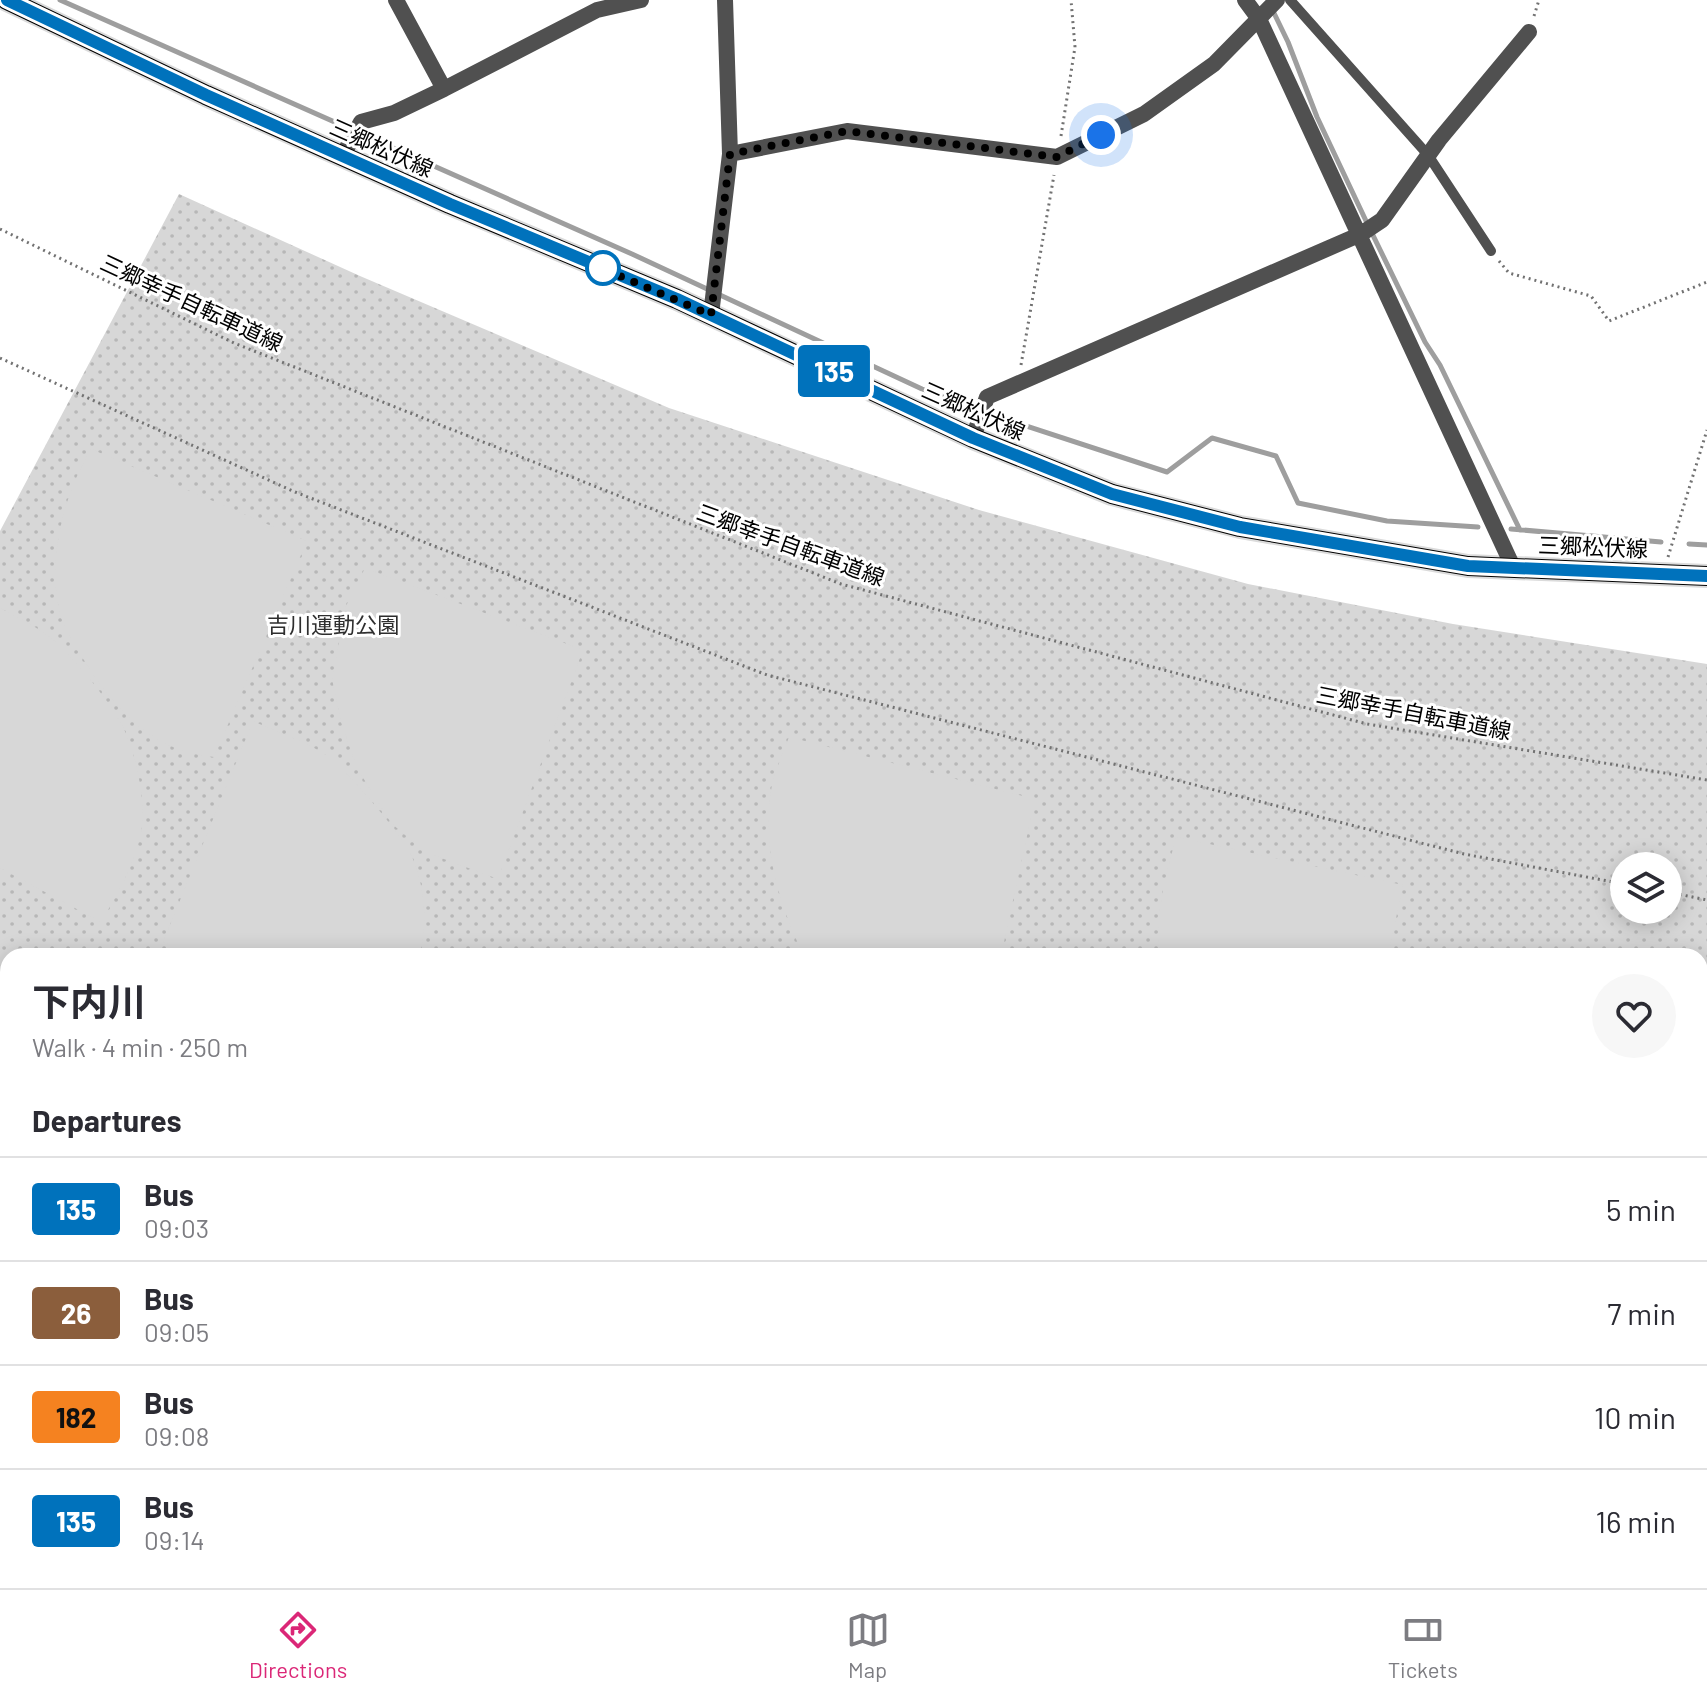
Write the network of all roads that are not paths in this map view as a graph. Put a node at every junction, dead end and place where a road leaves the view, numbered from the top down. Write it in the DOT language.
graph roads {
  1 [pos="7,0"];
  2 [pos="396,0"];
  3 [pos="641,0"];
  4 [pos="725,0"];
  5 [pos="1245,0"];
  6 [pos="1277,0"];
  7 [pos="1290,0"];
  8 [pos="1259,19"];
  9 [pos="1529,32"];
  10 [pos="444,89"];
  11 [pos="346,148"];
  12 [pos="730,154"];
  13 [pos="1428,155"];
  14 [pos="1361,234"];
  15 [pos="1491,251"];
  16 [pos="714,297"];
  17 [pos="973,438"];
  18 [pos="1513,567"];
  19 [pos="1707,576"];
  1 -- 11 [label="main road, 三郷松伏線"];
  2 -- 10 [label="street"];
  3 -- 10 [label="street"];
  4 -- 12 [label="street"];
  5 -- 8 [label="street"];
  6 -- 8 [label="street"];
  7 -- 13 [label="lane"];
  8 -- 12 [label="street"];
  8 -- 14 [label="street"];
  9 -- 13 [label="street"];
  10 -- 11 [label="street"];
  11 -- 16 [label="main road, 三郷松伏線"];
  12 -- 16 [label="street"];
  13 -- 14 [label="street"];
  13 -- 15 [label="lane"];
  14 -- 17 [label="street"];
  14 -- 18 [label="street"];
  16 -- 17 [label="main road, 三郷松伏線"];
  17 -- 18 [label="main road, 三郷松伏線"];
  18 -- 19 [label="main road, 三郷松伏線"];
}
